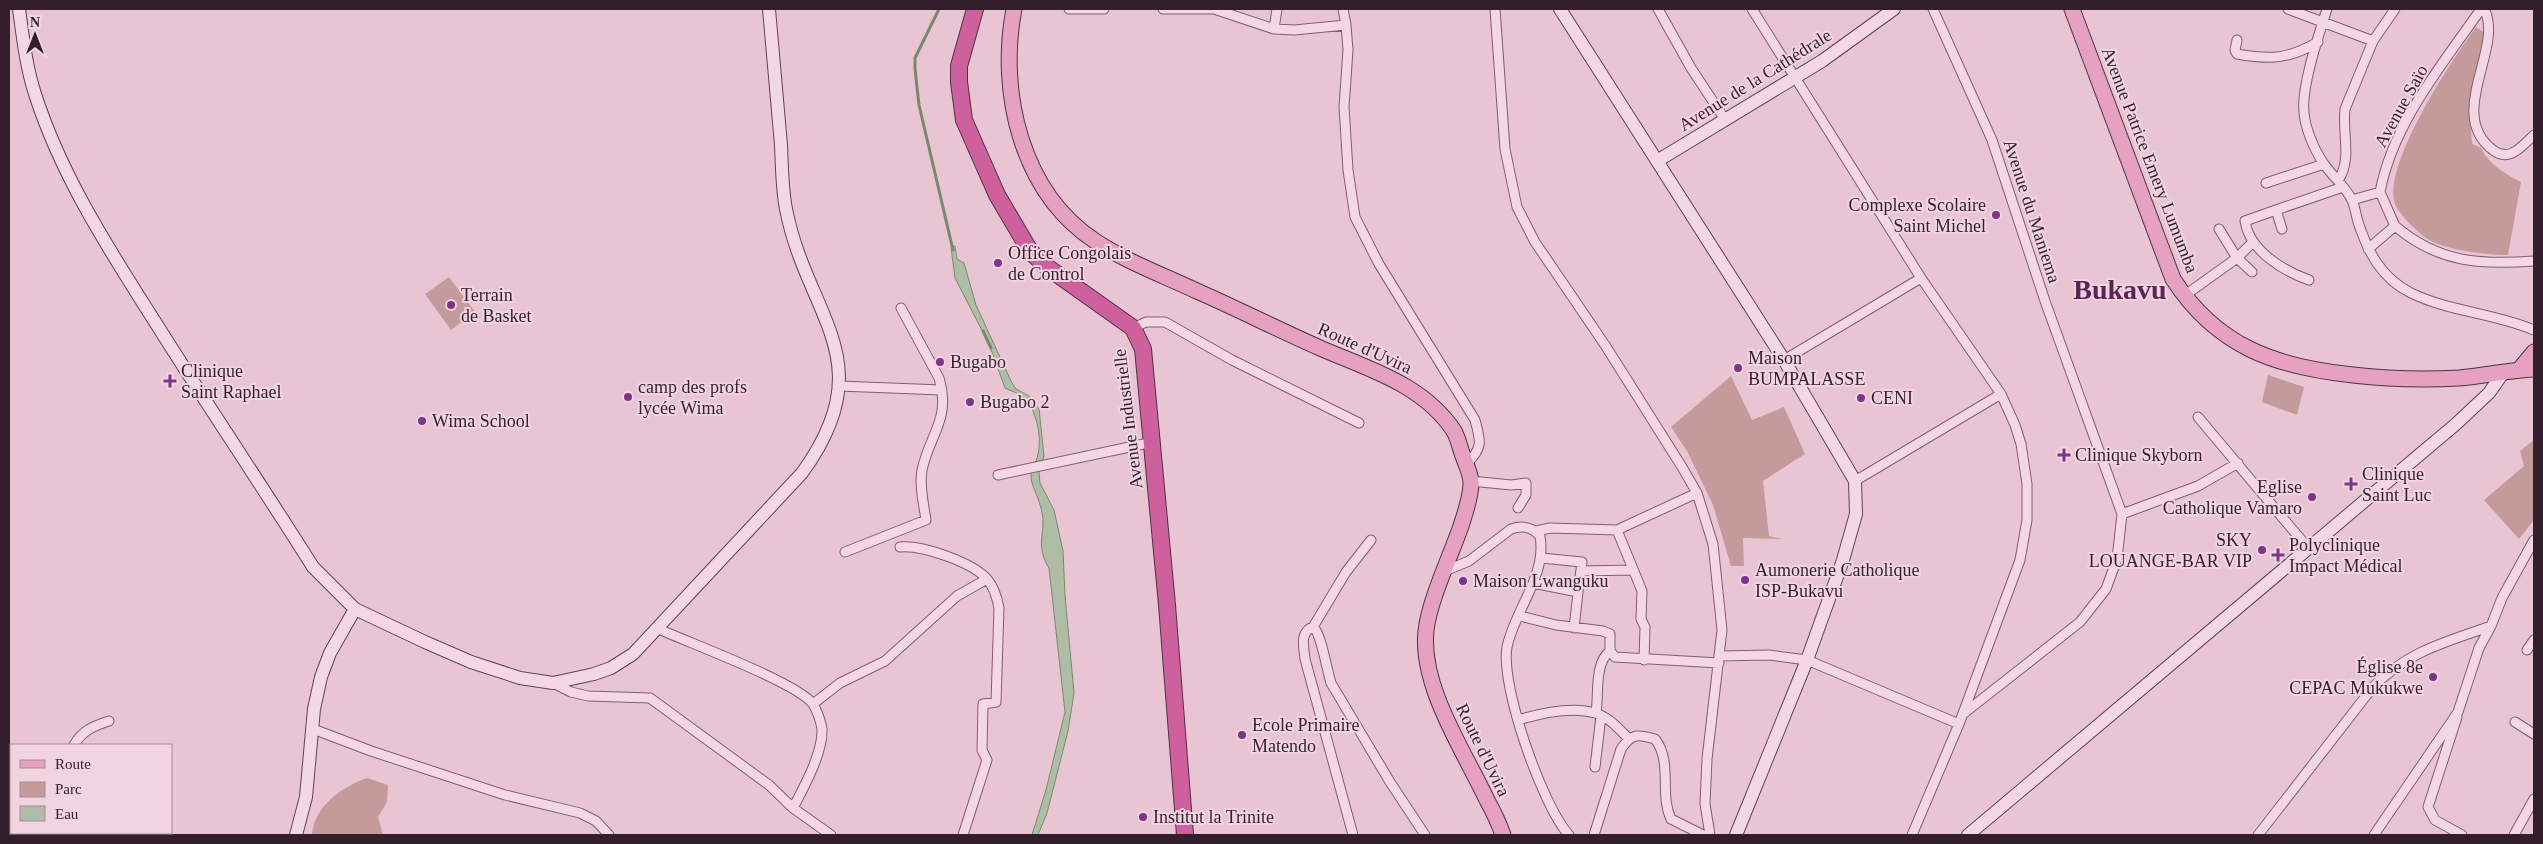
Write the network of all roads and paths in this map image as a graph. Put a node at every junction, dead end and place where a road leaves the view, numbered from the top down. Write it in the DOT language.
graph roads {
  1 [pos="19,9"];
  2 [pos="769,9"];
  3 [pos="975,9"];
  4 [pos="1014,9"];
  5 [pos="1069,9"];
  6 [pos="1104,9"];
  7 [pos="1163,9"];
  8 [pos="1174,9"];
  9 [pos="1203,9"];
  10 [pos="1277,9"];
  11 [pos="1343,9"];
  12 [pos="1495,9"];
  13 [pos="1560,9"];
  14 [pos="1658,9"];
  15 [pos="1752,9"];
  16 [pos="1894,9"];
  17 [pos="1933,9"];
  18 [pos="2288,9"];
  19 [pos="2328,9"];
  20 [pos="2395,9"];
  21 [pos="2483,9"];
  22 [pos="2076,12"];
  23 [pos="2324,21"];
  24 [pos="1346,25"];
  25 [pos="1274,29"];
  26 [pos="2237,40"];
  27 [pos="2373,41"];
  28 [pos="2318,42"];
  29 [pos="1795,76"];
  30 [pos="1724,118"];
  31 [pos="2534,135"];
  32 [pos="1657,161"];
  33 [pos="2324,164"];
  34 [pos="2266,183"];
  35 [pos="2341,183"];
  36 [pos="2380,192"];
  37 [pos="2352,200"];
  38 [pos="2276,210"];
  39 [pos="2395,226"];
  40 [pos="2282,228"];
  41 [pos="2220,229"];
  42 [pos="2252,243"];
  43 [pos="2368,249"];
  44 [pos="2236,258"];
  45 [pos="2534,261"];
  46 [pos="2252,272"];
  47 [pos="1921,278"];
  48 [pos="2309,280"];
  49 [pos="2184,296"];
  50 [pos="901,308"];
  51 [pos="1133,328"];
  52 [pos="2534,330"];
  53 [pos="2534,352"];
  54 [pos="1784,360"];
  55 [pos="2534,369"];
  56 [pos="2519,370"];
  57 [pos="2503,373"];
  58 [pos="839,386"];
  59 [pos="942,390"];
  60 [pos="2001,394"];
  61 [pos="2198,417"];
  62 [pos="1359,423"];
  63 [pos="1153,442"];
  64 [pos="2238,463"];
  65 [pos="1466,464"];
  66 [pos="998,475"];
  67 [pos="1471,481"];
  68 [pos="1855,481"];
  69 [pos="1697,493"];
  70 [pos="1518,508"];
  71 [pos="2122,514"];
  72 [pos="1617,530"];
  73 [pos="1536,531"];
  74 [pos="1371,540"];
  75 [pos="2534,540"];
  76 [pos="900,547"];
  77 [pos="2308,548"];
  78 [pos="846,552"];
  79 [pos="1541,558"];
  80 [pos="1633,570"];
  81 [pos="1445,571"];
  82 [pos="1582,571"];
  83 [pos="987,578"];
  84 [pos="1533,583"];
  85 [pos="1578,592"];
  86 [pos="355,609"];
  87 [pos="1520,616"];
  88 [pos="2491,626"];
  89 [pos="1313,627"];
  90 [pos="1574,628"];
  91 [pos="658,629"];
  92 [pos="2534,640"];
  93 [pos="2526,650"];
  94 [pos="1610,651"];
  95 [pos="1644,660"];
  96 [pos="1719,660"];
  97 [pos="1807,660"];
  98 [pos="553,683"];
  99 [pos="813,704"];
  100 [pos="2458,712"];
  101 [pos="1599,714"];
  102 [pos="1963,714"];
  103 [pos="1518,720"];
  104 [pos="109,721"];
  105 [pos="2515,722"];
  106 [pos="1960,724"];
  107 [pos="313,728"];
  108 [pos="2534,734"];
  109 [pos="1629,738"];
  110 [pos="75,744"];
  111 [pos="1595,767"];
  112 [pos="2534,799"];
  113 [pos="794,808"];
  114 [pos="9,827"];
  115 [pos="10,835"];
  116 [pos="296,835"];
  117 [pos="609,835"];
  118 [pos="831,835"];
  119 [pos="963,835"];
  120 [pos="1185,835"];
  121 [pos="1353,835"];
  122 [pos="1425,835"];
  123 [pos="1503,835"];
  124 [pos="1569,835"];
  125 [pos="1594,835"];
  126 [pos="1703,835"];
  127 [pos="1710,835"];
  128 [pos="1728,835"];
  129 [pos="1736,835"];
  130 [pos="1912,835"];
  131 [pos="1968,835"];
  132 [pos="2258,835"];
  133 [pos="2374,835"];
  134 [pos="2462,835"];
  135 [pos="2514,835"];
  1 -- 86 [label="street"];
  2 -- 58 [label="street"];
  3 -- 51 [label="highway, Avenue Industrielle"];
  4 -- 65 [label="main road, Route d'Uvira"];
  5 -- 6 [label="street"];
  7 -- 8 [label="street"];
  8 -- 9 [label="street"];
  9 -- 25 [label="street"];
  10 -- 25 [label="street"];
  11 -- 24 [label="street"];
  12 -- 69 [label="street"];
  13 -- 32 [label="street"];
  14 -- 30 [label="street"];
  15 -- 29 [label="street"];
  16 -- 29 [label="street, Avenue de la Cathédrale"];
  17 -- 71 [label="street, Avenue du Maniema"];
  18 -- 23 [label="street"];
  19 -- 23 [label="street"];
  20 -- 27 [label="street"];
  21 -- 31 [label="street"];
  21 -- 36 [label="street, Avenue Saïo"];
  22 -- 49 [label="main road, Avenue Patrice Emery Lumumba"];
  23 -- 27 [label="street"];
  23 -- 28 [label="street"];
  24 -- 25 [label="street"];
  24 -- 65 [label="street"];
  26 -- 28 [label="street"];
  27 -- 35 [label="street"];
  28 -- 33 [label="street"];
  29 -- 30 [label="street, Avenue de la Cathédrale"];
  29 -- 47 [label="street"];
  30 -- 32 [label="street, Avenue de la Cathédrale"];
  32 -- 54 [label="street"];
  33 -- 34 [label="street"];
  33 -- 35 [label="street"];
  35 -- 37 [label="street"];
  35 -- 38 [label="street"];
  36 -- 37 [label="street"];
  36 -- 39 [label="street"];
  37 -- 43 [label="street"];
  38 -- 40 [label="street"];
  38 -- 42 [label="street"];
  39 -- 43 [label="street"];
  39 -- 45 [label="street"];
  41 -- 44 [label="street"];
  42 -- 44 [label="street"];
  42 -- 48 [label="street"];
  43 -- 52 [label="street"];
  44 -- 46 [label="street"];
  44 -- 49 [label="street"];
  47 -- 54 [label="street"];
  47 -- 60 [label="street"];
  49 -- 57 [label="main road, Avenue Patrice Emery Lumumba"];
  50 -- 59 [label="street"];
  51 -- 62 [label="street"];
  51 -- 63 [label="highway, Avenue Industrielle"];
  53 -- 56 [label="main road"];
  54 -- 68 [label="street"];
  55 -- 56 [label="main road, Avenue Patrice Emery Lumumba"];
  56 -- 57 [label="main road, Avenue Patrice Emery Lumumba"];
  57 -- 77 [label="street"];
  58 -- 59 [label="street"];
  58 -- 91 [label="street"];
  59 -- 78 [label="street"];
  60 -- 68 [label="street"];
  60 -- 102 [label="street"];
  61 -- 64 [label="street"];
  63 -- 66 [label="street"];
  63 -- 120 [label="highway, Avenue Industrielle"];
  64 -- 71 [label="street"];
  64 -- 77 [label="street"];
  65 -- 67 [label="main road, Route d'Uvira"];
  67 -- 70 [label="street"];
  67 -- 81 [label="main road, Route d'Uvira"];
  68 -- 97 [label="street"];
  69 -- 72 [label="street"];
  69 -- 96 [label="street"];
  71 -- 102 [label="street, Avenue du Maniema"];
  72 -- 73 [label="street"];
  72 -- 80 [label="street"];
  73 -- 79 [label="street"];
  73 -- 81 [label="street"];
  74 -- 89 [label="street"];
  75 -- 88 [label="street"];
  76 -- 83 [label="street"];
  77 -- 131 [label="street"];
  79 -- 82 [label="street"];
  79 -- 84 [label="street"];
  80 -- 82 [label="street"];
  80 -- 95 [label="street"];
  81 -- 123 [label="main road, Route d'Uvira"];
  82 -- 85 [label="street"];
  83 -- 99 [label="street"];
  83 -- 119 [label="street"];
  84 -- 85 [label="street"];
  84 -- 87 [label="street"];
  85 -- 90 [label="street"];
  86 -- 98 [label="street"];
  86 -- 107 [label="street"];
  87 -- 90 [label="street"];
  87 -- 103 [label="street"];
  88 -- 100 [label="street"];
  88 -- 132 [label="street"];
  89 -- 121 [label="street"];
  89 -- 122 [label="street"];
  90 -- 94 [label="street"];
  91 -- 98 [label="street"];
  91 -- 99 [label="street"];
  92 -- 93 [label="street"];
  94 -- 95 [label="street"];
  94 -- 101 [label="street"];
  95 -- 96 [label="street"];
  96 -- 97 [label="street"];
  96 -- 127 [label="street"];
  97 -- 106 [label="street"];
  97 -- 129 [label="street"];
  98 -- 113 [label="street"];
  99 -- 113 [label="street"];
  100 -- 133 [label="street"];
  100 -- 134 [label="street"];
  101 -- 103 [label="street"];
  101 -- 109 [label="street"];
  101 -- 111 [label="street"];
  102 -- 106 [label="street"];
  103 -- 124 [label="street"];
  104 -- 110 [label="street"];
  105 -- 108 [label="street"];
  106 -- 130 [label="street"];
  107 -- 116 [label="street"];
  107 -- 117 [label="street"];
  109 -- 125 [label="street"];
  109 -- 126 [label="street"];
  112 -- 135 [label="street"];
  113 -- 118 [label="street"];
  114 -- 115 [label="street"];
  128 -- 129 [label="street"];
}
